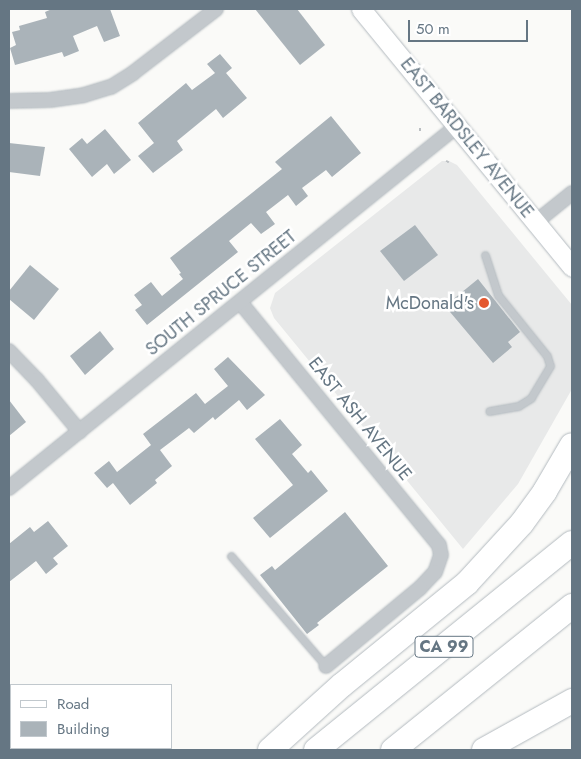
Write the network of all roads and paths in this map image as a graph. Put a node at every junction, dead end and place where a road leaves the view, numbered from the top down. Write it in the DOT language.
graph roads {
  1 [pos="216,9"];
  2 [pos="361,9"];
  3 [pos="9,101"];
  4 [pos="457,126"];
  5 [pos="572,193"];
  6 [pos="536,222"];
  7 [pos="486,255"];
  8 [pos="572,266"];
  9 [pos="240,302"];
  10 [pos="9,351"];
  11 [pos="489,411"];
  12 [pos="80,432"];
  13 [pos="572,445"];
  14 [pos="9,488"];
  15 [pos="572,543"];
  16 [pos="231,556"];
  17 [pos="572,606"];
  18 [pos="326,666"];
  19 [pos="572,701"];
  20 [pos="270,750"];
  21 [pos="316,750"];
  22 [pos="393,750"];
  23 [pos="484,750"];
  1 -- 3 [label="street"];
  2 -- 4 [label="main road, EAST BARDSLEY AVENUE"];
  4 -- 6 [label="main road, EAST BARDSLEY AVENUE"];
  4 -- 9 [label="street, SOUTH SPRUCE STREET"];
  5 -- 6 [label="street"];
  6 -- 8 [label="main road, EAST BARDSLEY AVENUE"];
  7 -- 11 [label="lane"];
  9 -- 12 [label="street, SOUTH SPRUCE STREET"];
  9 -- 18 [label="street, EAST ASH AVENUE"];
  10 -- 12 [label="street"];
  12 -- 14 [label="street, SOUTH SPRUCE STREET"];
  13 -- 20 [label="highway"];
  15 -- 21 [label="highway, CA 99"];
  16 -- 18 [label="lane"];
  17 -- 22 [label="highway, CA 99"];
  19 -- 23 [label="highway"];
}
